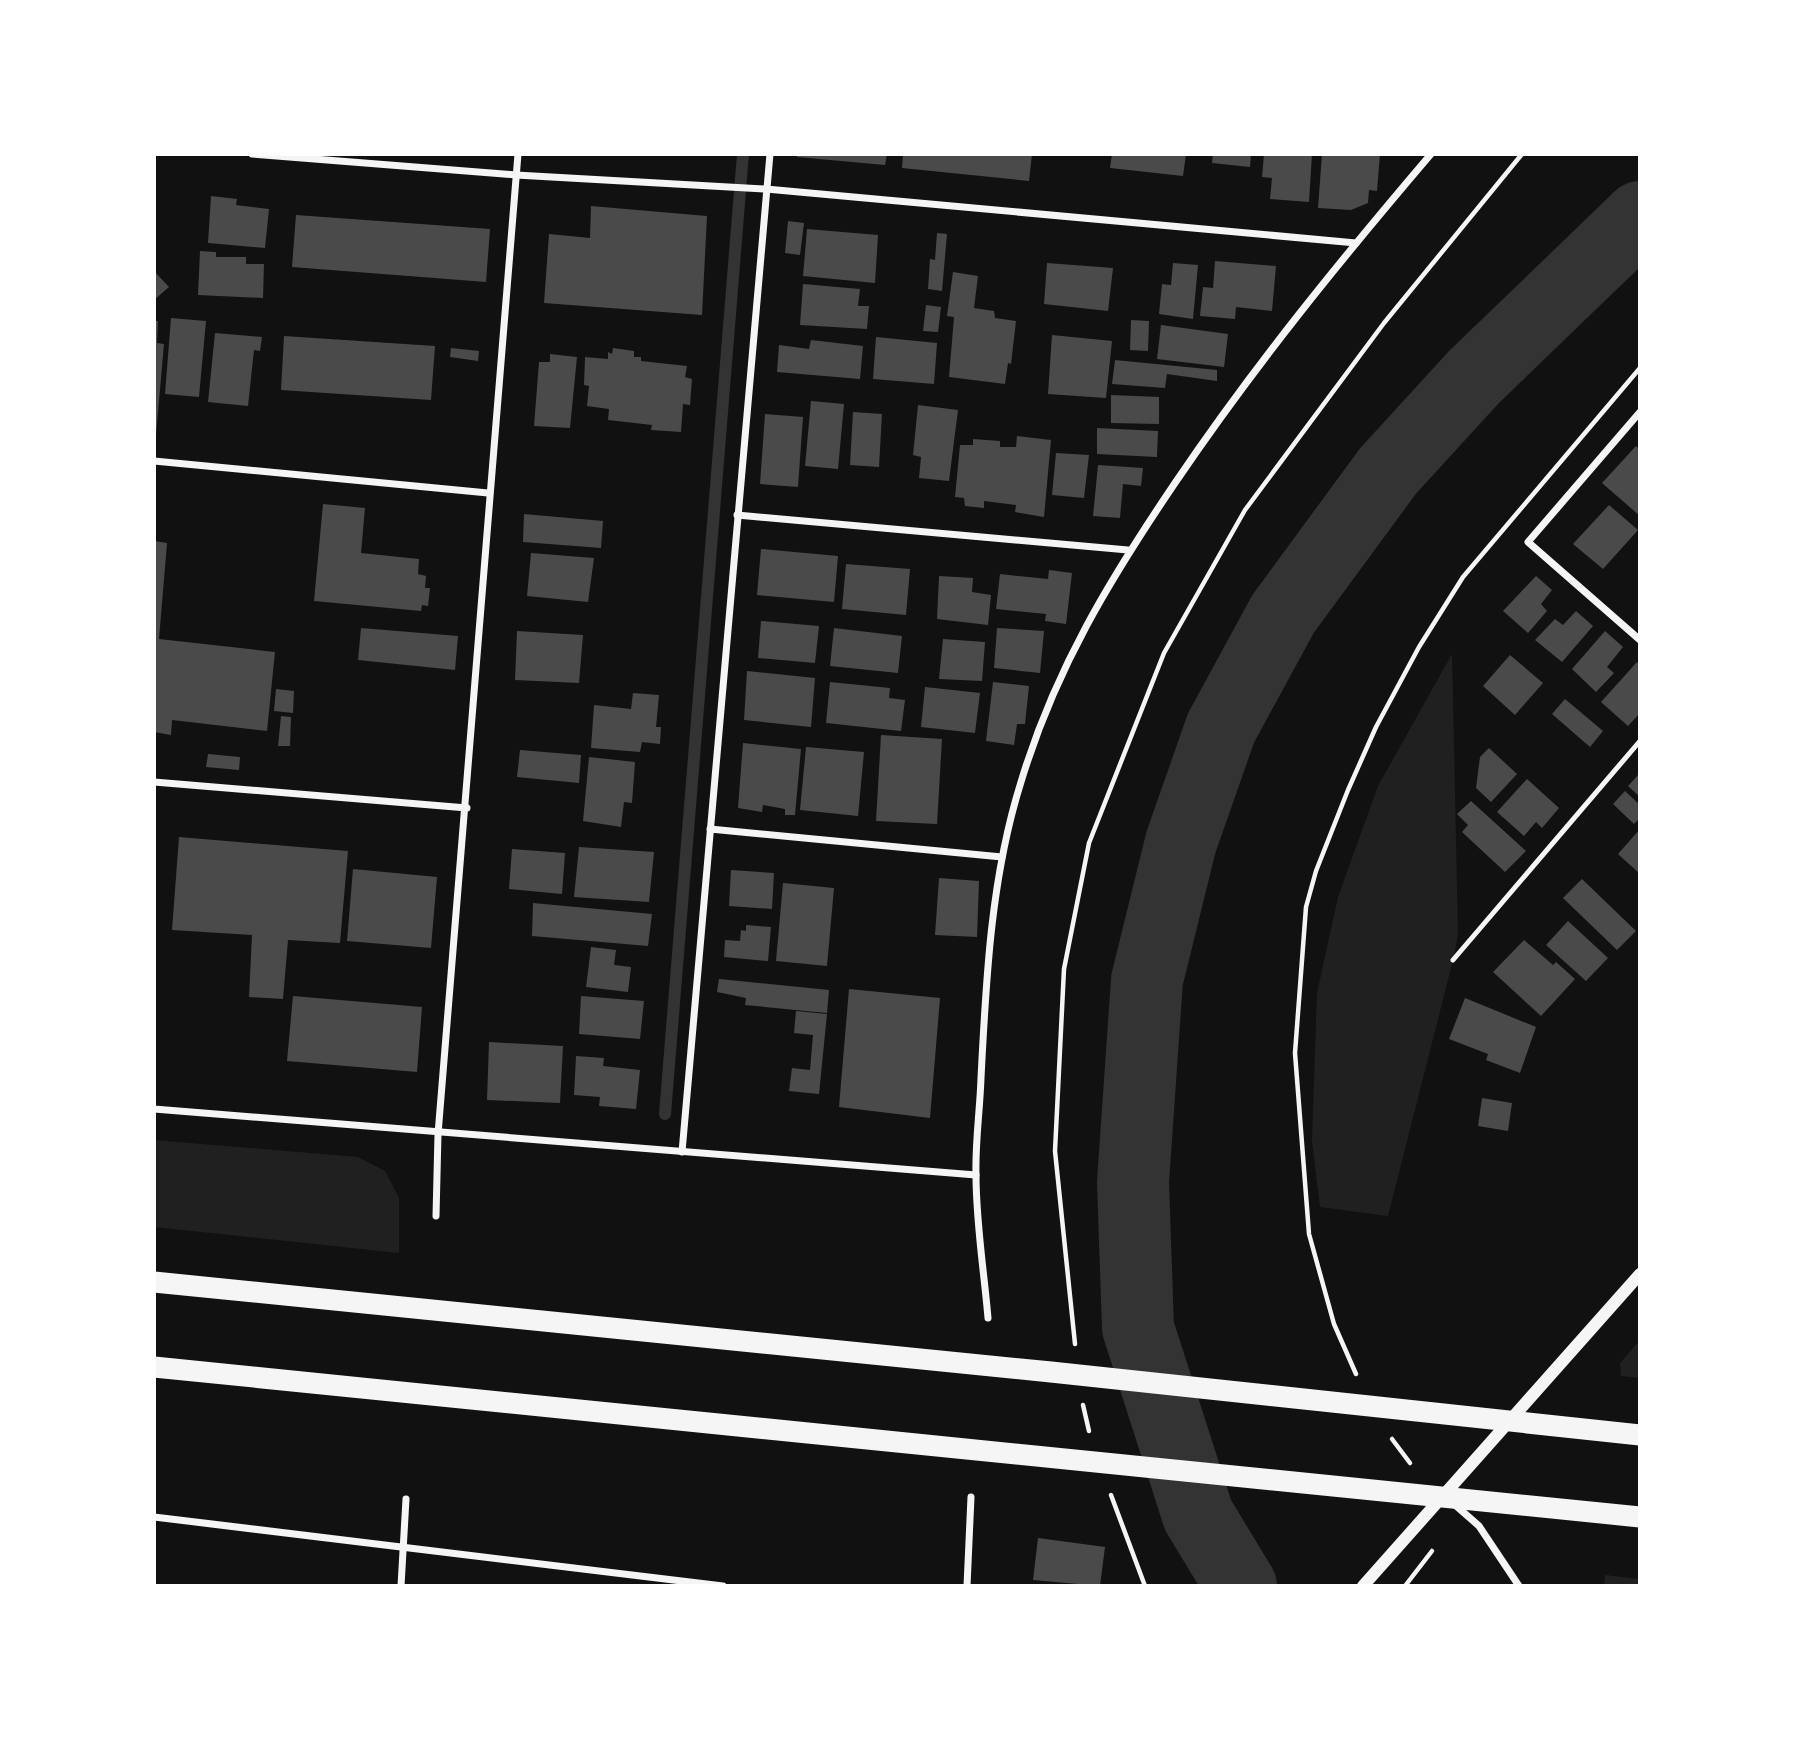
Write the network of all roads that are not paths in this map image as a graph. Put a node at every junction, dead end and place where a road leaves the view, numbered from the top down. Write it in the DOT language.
graph roads {
  1 [pos="252,154"];
  2 [pos="518,154"];
  3 [pos="770,154"];
  4 [pos="1431,154"];
  5 [pos="516,175"];
  6 [pos="766,189"];
  7 [pos="1356,243"];
  8 [pos="1640,412"];
  9 [pos="154,461"];
  10 [pos="488,494"];
  11 [pos="737,515"];
  12 [pos="1128,550"];
  13 [pos="1640,640"];
  14 [pos="1640,741"];
  15 [pos="154,782"];
  16 [pos="467,808"];
  17 [pos="710,830"];
  18 [pos="1002,857"];
  19 [pos="1453,960"];
  20 [pos="154,1109"];
  21 [pos="438,1134"];
  22 [pos="682,1152"];
  23 [pos="976,1175"];
  24 [pos="436,1216"];
  25 [pos="1640,1274"];
  26 [pos="154,1282"];
  27 [pos="988,1318"];
  28 [pos="154,1367"];
  29 [pos="1640,1435"];
  30 [pos="1443,1494"];
  31 [pos="971,1497"];
  32 [pos="407,1499"];
  33 [pos="154,1517"];
  34 [pos="1640,1517"];
  35 [pos="402,1547"];
  36 [pos="401,1586"];
  37 [pos="723,1586"];
  38 [pos="967,1586"];
  39 [pos="1363,1586"];
  40 [pos="1519,1586"];
  1 -- 5 [label="street"];
  2 -- 5 [label="street"];
  3 -- 6 [label="street"];
  4 -- 7 [label="street"];
  5 -- 6 [label="street"];
  5 -- 10 [label="street"];
  6 -- 7 [label="street"];
  6 -- 11 [label="street"];
  7 -- 12 [label="street"];
  8 -- 13 [label="street"];
  9 -- 10 [label="street"];
  10 -- 16 [label="street"];
  11 -- 12 [label="street"];
  11 -- 17 [label="street"];
  12 -- 18 [label="street"];
  14 -- 19 [label="lane"];
  15 -- 16 [label="street"];
  16 -- 21 [label="street"];
  17 -- 18 [label="street"];
  17 -- 22 [label="street"];
  18 -- 23 [label="street"];
  20 -- 21 [label="street"];
  21 -- 22 [label="street"];
  21 -- 24 [label="street"];
  22 -- 23 [label="street"];
  23 -- 27 [label="street"];
  25 -- 30 [label="street"];
  26 -- 29 [label="highway"];
  28 -- 34 [label="highway"];
  30 -- 39 [label="street"];
  30 -- 40 [label="street"];
  31 -- 38 [label="street"];
  32 -- 35 [label="street"];
  33 -- 35 [label="street"];
  35 -- 36 [label="street"];
  35 -- 37 [label="street"];
}
